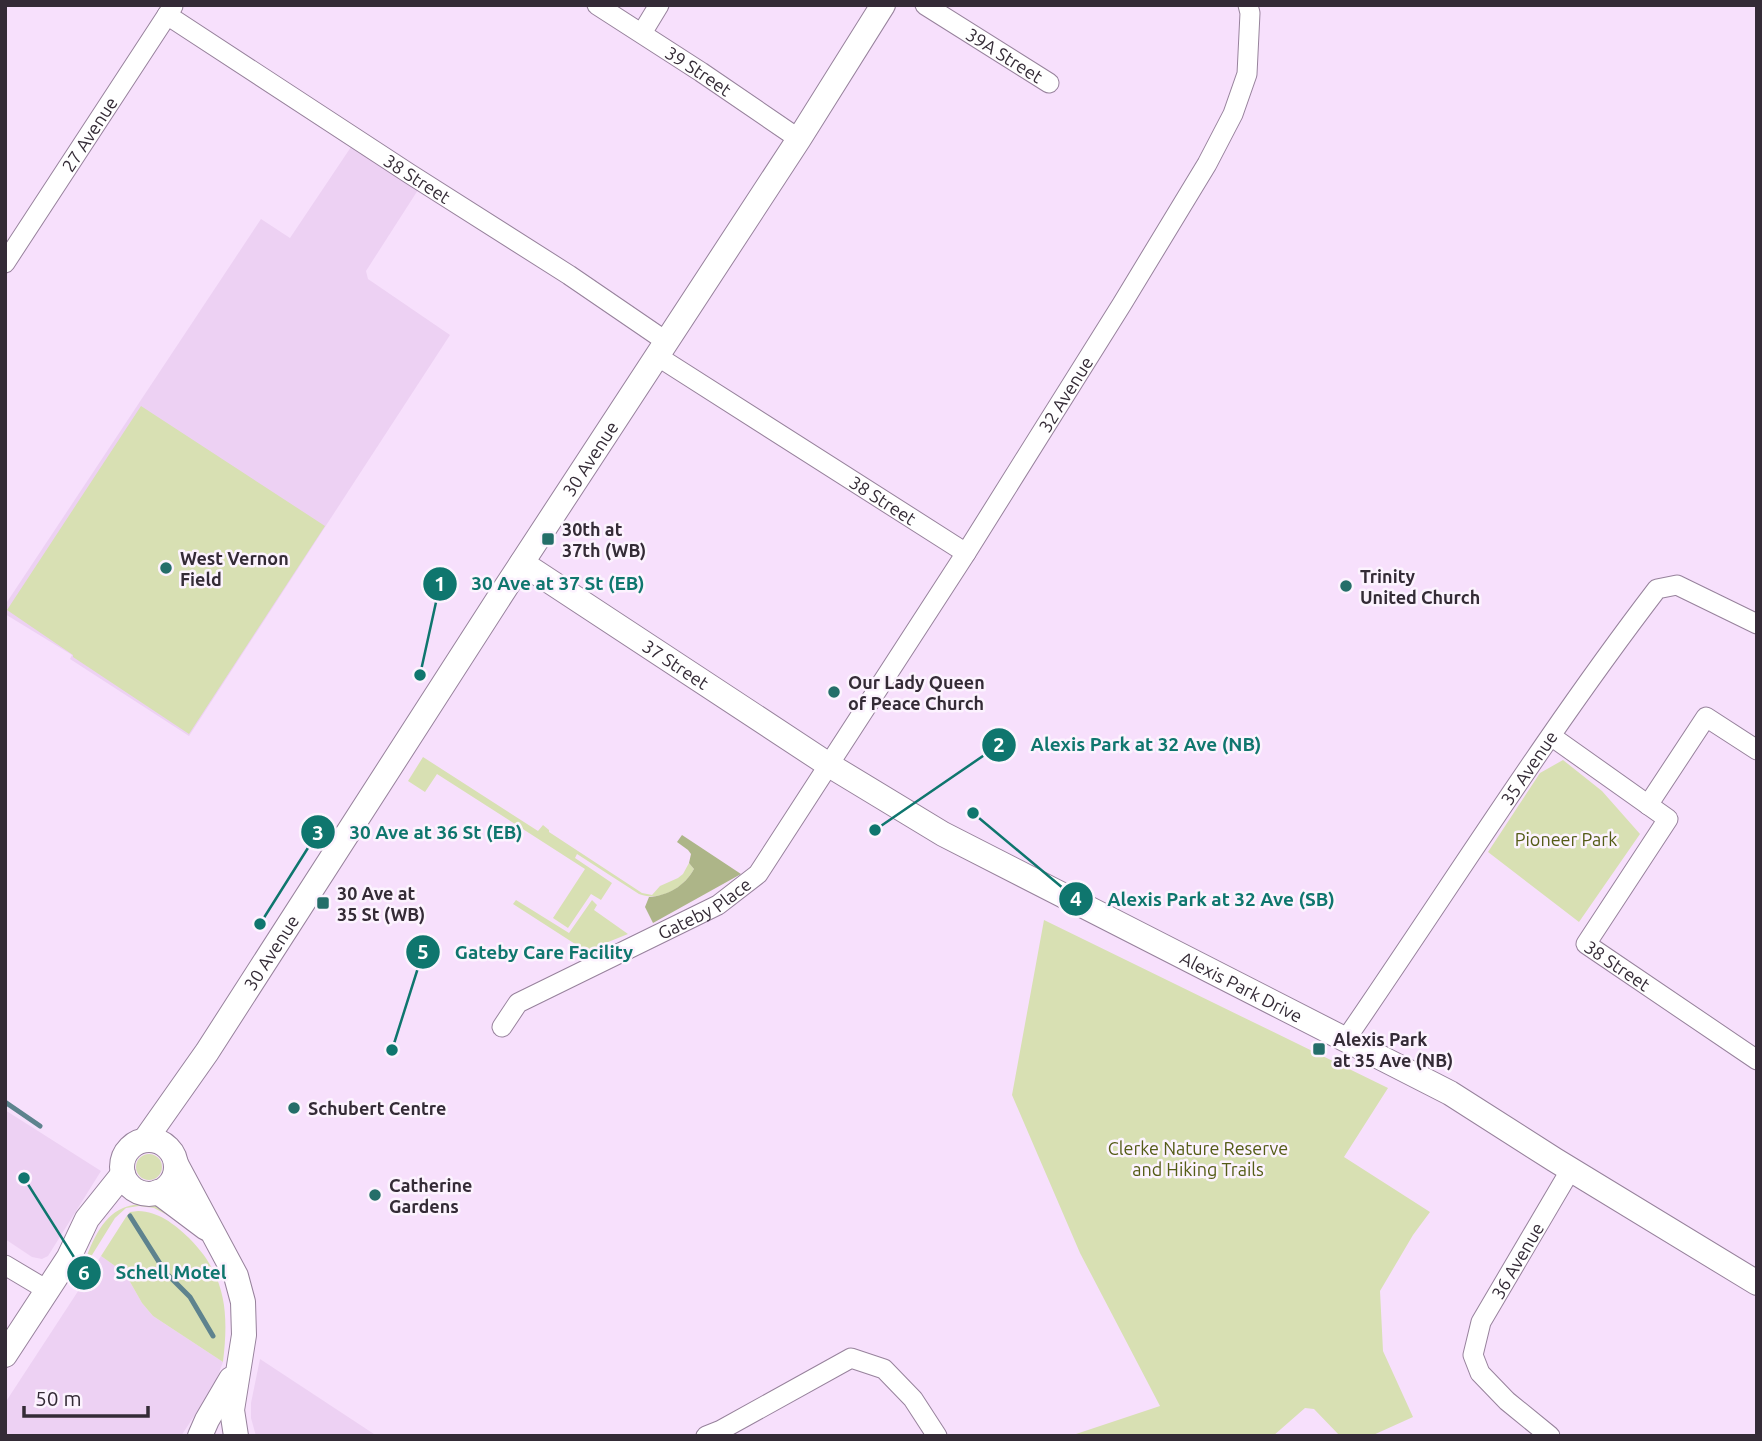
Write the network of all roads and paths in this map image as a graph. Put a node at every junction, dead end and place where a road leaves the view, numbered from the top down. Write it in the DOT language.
graph roads {
  1 [pos="597,5"];
  2 [pos="659,5"];
  3 [pos="883,5"];
  4 [pos="925,5"];
  5 [pos="1248,5"];
  6 [pos="170,10"];
  7 [pos="642,33"];
  8 [pos="1049,83"];
  9 [pos="799,139"];
  10 [pos="8,253"];
  11 [pos="662,349"];
  12 [pos="966,553"];
  13 [pos="522,563"];
  14 [pos="1757,624"];
  15 [pos="1551,736"];
  16 [pos="1757,750"];
  17 [pos="829,765"];
  18 [pos="1648,805"];
  19 [pos="502,1027"];
  20 [pos="1346,1040"];
  21 [pos="1757,1060"];
  22 [pos="161,1150"];
  23 [pos="1571,1169"];
  24 [pos="139,1186"];
  25 [pos="212,1233"];
  26 [pos="5,1265"];
  27 [pos="1757,1283"];
  28 [pos="47,1290"];
  29 [pos="5,1355"];
  30 [pos="239,1367"];
  31 [pos="232,1434"];
  32 [pos="200,1436"];
  33 [pos="706,1436"];
  34 [pos="937,1436"];
  35 [pos="1550,1436"];
  1 -- 7 [label="street, 39 Street"];
  2 -- 7 [label="street"];
  3 -- 9 [label="street, 30 Avenue"];
  4 -- 8 [label="street, 39A Street"];
  5 -- 12 [label="street, 32 Avenue"];
  6 -- 10 [label="street, 27 Avenue"];
  6 -- 11 [label="street, 38 Street"];
  7 -- 9 [label="street, 39 Street"];
  9 -- 11 [label="street, 30 Avenue"];
  11 -- 12 [label="street, 38 Street"];
  11 -- 13 [label="street, 30 Avenue"];
  12 -- 17 [label="street, 32 Avenue"];
  13 -- 17 [label="street, 37 Street"];
  13 -- 22 [label="street, 30 Avenue"];
  14 -- 15 [label="street, 35 Avenue"];
  15 -- 18 [label="street, 38 Street"];
  15 -- 20 [label="street, 35 Avenue"];
  16 -- 18 [label="street"];
  17 -- 19 [label="street, Gateby Place"];
  17 -- 20 [label="street, Alexis Park Drive"];
  18 -- 21 [label="street, 38 Street"];
  20 -- 23 [label="street, Alexis Park Drive"];
  22 -- 24 [label="street"];
  22 -- 24 [label="street"];
  22 -- 25 [label="street"];
  23 -- 27 [label="street, Alexis Park Drive"];
  23 -- 35 [label="street, 36 Avenue"];
  24 -- 25 [label="street"];
  24 -- 28 [label="street"];
  25 -- 30 [label="street"];
  26 -- 28 [label="street"];
  28 -- 29 [label="street"];
  30 -- 31 [label="street"];
  30 -- 32 [label="street"];
  33 -- 34 [label="street"];
}
